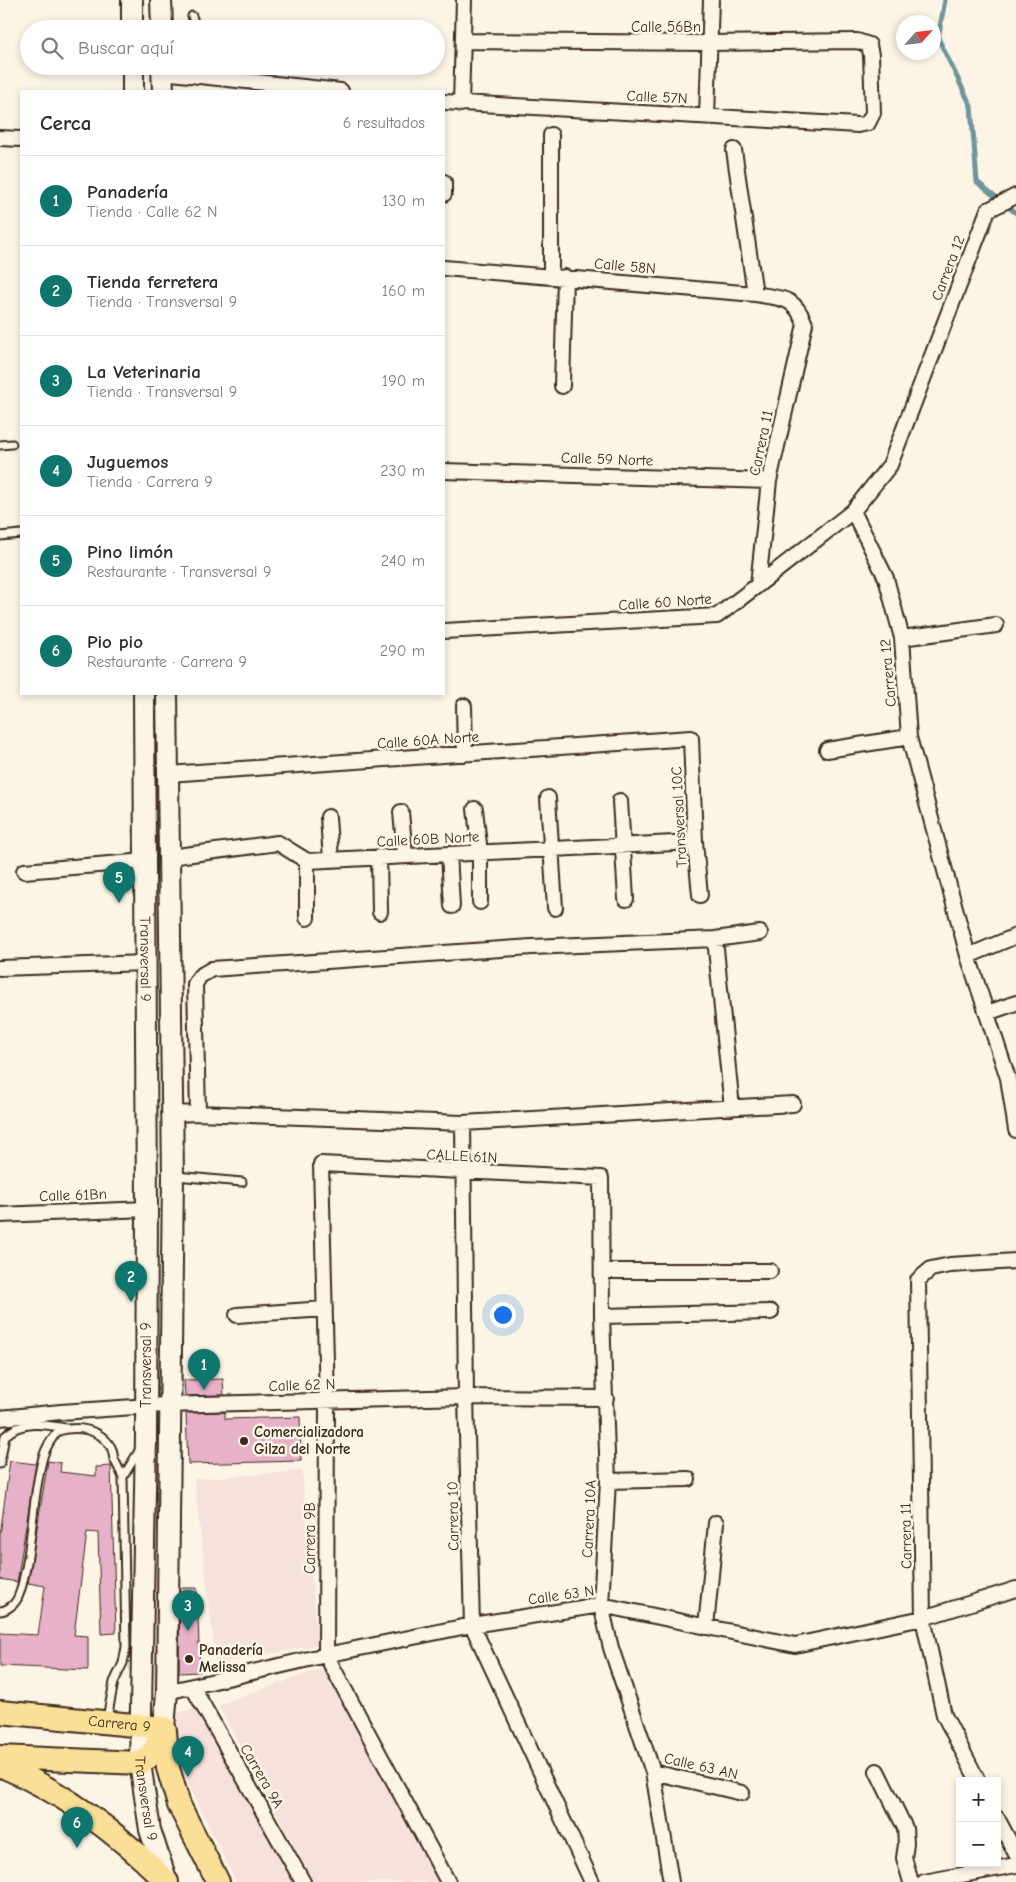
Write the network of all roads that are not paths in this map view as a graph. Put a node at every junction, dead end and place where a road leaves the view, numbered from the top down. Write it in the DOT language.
graph roads {
  1 [pos="132,0"];
  2 [pos="161,0"];
  3 [pos="464,0"];
  4 [pos="710,0"];
  5 [pos="192,16"];
  6 [pos="132,20"];
  7 [pos="162,20"];
  8 [pos="193,20"];
  9 [pos="463,41"];
  10 [pos="709,43"];
  11 [pos="133,75"];
  12 [pos="184,75"];
  13 [pos="241,75"];
  14 [pos="162,76"];
  15 [pos="133,90"];
  16 [pos="335,90"];
  17 [pos="445,102"];
  18 [pos="461,104"];
  19 [pos="706,116"];
  20 [pos="868,123"];
  21 [pos="551,135"];
  22 [pos="0,138"];
  23 [pos="20,138"];
  24 [pos="734,150"];
  25 [pos="1016,196"];
  26 [pos="445,268"];
  27 [pos="558,277"];
  28 [pos="754,294"];
  29 [pos="800,310"];
  30 [pos="562,386"];
  31 [pos="12,444"];
  32 [pos="0,445"];
  33 [pos="445,471"];
  34 [pos="769,481"];
  35 [pos="853,511"];
  36 [pos="20,534"];
  37 [pos="0,536"];
  38 [pos="758,585"];
  39 [pos="996,625"];
  40 [pos="445,631"];
  41 [pos="902,638"];
  42 [pos="144,695"];
  43 [pos="167,695"];
  44 [pos="464,706"];
  45 [pos="909,737"];
  46 [pos="691,738"];
  47 [pos="827,750"];
  48 [pos="465,754"];
  49 [pos="168,774"];
  50 [pos="548,798"];
  51 [pos="620,800"];
  52 [pos="475,809"];
  53 [pos="401,812"];
  54 [pos="328,817"];
  55 [pos="695,842"];
  56 [pos="622,846"];
  57 [pos="551,849"];
  58 [pos="480,852"];
  59 [pos="449,854"];
  60 [pos="169,856"];
  61 [pos="405,856"];
  62 [pos="379,858"];
  63 [pos="331,860"];
  64 [pos="146,861"];
  65 [pos="307,861"];
  66 [pos="24,871"];
  67 [pos="700,895"];
  68 [pos="626,899"];
  69 [pos="480,902"];
  70 [pos="452,906"];
  71 [pos="555,908"];
  72 [pos="380,912"];
  73 [pos="308,918"];
  74 [pos="760,933"];
  75 [pos="1016,936"];
  76 [pos="715,939"];
  77 [pos="968,956"];
  78 [pos="146,963"];
  79 [pos="0,968"];
  80 [pos="1016,1002"];
  81 [pos="987,1013"];
  82 [pos="1012,1077"];
  83 [pos="793,1104"];
  84 [pos="732,1108"];
  85 [pos="198,1113"];
  86 [pos="172,1114"];
  87 [pos="462,1123"];
  88 [pos="1016,1130"];
  89 [pos="321,1164"];
  90 [pos="463,1173"];
  91 [pos="173,1176"];
  92 [pos="601,1178"];
  93 [pos="242,1182"];
  94 [pos="147,1208"];
  95 [pos="0,1215"];
  96 [pos="1016,1261"];
  97 [pos="602,1271"];
  98 [pos="770,1272"];
  99 [pos="326,1309"];
  100 [pos="771,1312"];
  101 [pos="237,1314"];
  102 [pos="602,1316"];
  103 [pos="466,1397"];
  104 [pos="606,1398"];
  105 [pos="328,1401"];
  106 [pos="146,1406"];
  107 [pos="170,1406"];
  108 [pos="0,1418"];
  109 [pos="68,1428"];
  110 [pos="146,1435"];
  111 [pos="0,1464"];
  112 [pos="124,1477"];
  113 [pos="688,1479"];
  114 [pos="608,1481"];
  115 [pos="716,1523"];
  116 [pos="1016,1589"];
  117 [pos="601,1605"];
  118 [pos="0,1611"];
  119 [pos="923,1618"];
  120 [pos="472,1625"];
  121 [pos="706,1627"];
  122 [pos="326,1655"];
  123 [pos="192,1686"];
  124 [pos="167,1692"];
  125 [pos="0,1712"];
  126 [pos="106,1722"];
  127 [pos="139,1725"];
  128 [pos="164,1728"];
  129 [pos="0,1757"];
  130 [pos="140,1763"];
  131 [pos="0,1765"];
  132 [pos="877,1770"];
  133 [pos="653,1772"];
  134 [pos="976,1777"];
  135 [pos="742,1793"];
  136 [pos="999,1822"];
  137 [pos="1016,1854"];
  138 [pos="1016,1866"];
  139 [pos="167,1882"];
  140 [pos="218,1882"];
  141 [pos="304,1882"];
  142 [pos="448,1882"];
  143 [pos="592,1882"];
  144 [pos="670,1882"];
  145 [pos="911,1882"];
  146 [pos="924,1882"];
  1 -- 6 [label="main road"];
  2 -- 7 [label="main road"];
  3 -- 9 [label="street"];
  4 -- 10 [label="street"];
  5 -- 8 [label="lane"];
  9 -- 10 [label="street, Calle 56Bn"];
  9 -- 18 [label="street"];
  10 -- 19 [label="street"];
  10 -- 20 [label="street, Calle 56Bn"];
  11 -- 15 [label="main road"];
  12 -- 14 [label="street"];
  13 -- 16 [label="street"];
  17 -- 18 [label="street, Calle 57N"];
  18 -- 19 [label="street, Calle 57N"];
  19 -- 20 [label="street, Calle 57N"];
  21 -- 27 [label="street"];
  22 -- 23 [label="street"];
  24 -- 28 [label="street"];
  25 -- 35 [label="street, Carrera 12"];
  26 -- 27 [label="street, Calle 58N"];
  27 -- 28 [label="street, Calle 58N"];
  27 -- 30 [label="street"];
  28 -- 29 [label="street, Calle 58N"];
  29 -- 34 [label="street, Carrera 11"];
  31 -- 32 [label="lane"];
  33 -- 34 [label="street, Calle 59 Norte"];
  34 -- 38 [label="street, Carrera 11"];
  35 -- 38 [label="street, Calle 60 Norte"];
  35 -- 41 [label="street, Carrera 12"];
  36 -- 37 [label="lane"];
  38 -- 40 [label="street, Calle 60 Norte"];
  39 -- 41 [label="street"];
  41 -- 45 [label="street, Carrera 12"];
  42 -- 64 [label="main road, Transversal 9"];
  43 -- 49 [label="main road, Transversal 9"];
  44 -- 48 [label="street"];
  45 -- 47 [label="street"];
  45 -- 77 [label="street, Carrera 12"];
  46 -- 48 [label="street, Calle 60A Norte"];
  46 -- 55 [label="street, Transversal 10C"];
  48 -- 49 [label="street, Calle 60A Norte"];
  49 -- 60 [label="main road, Transversal 9"];
  50 -- 57 [label="street"];
  51 -- 56 [label="street"];
  52 -- 58 [label="street"];
  53 -- 61 [label="street"];
  54 -- 63 [label="street"];
  55 -- 56 [label="street, Calle 60B Norte"];
  55 -- 67 [label="street, Transversal 10C"];
  56 -- 57 [label="street, Calle 60B Norte"];
  56 -- 68 [label="street"];
  57 -- 58 [label="street, Calle 60B Norte"];
  57 -- 71 [label="street"];
  58 -- 59 [label="street, Calle 60B Norte"];
  58 -- 69 [label="street"];
  59 -- 61 [label="street, Calle 60B Norte"];
  59 -- 70 [label="street"];
  60 -- 65 [label="street"];
  60 -- 86 [label="main road, Transversal 9"];
  61 -- 62 [label="street, Calle 60B Norte"];
  62 -- 63 [label="street, Calle 60B Norte"];
  62 -- 72 [label="street"];
  63 -- 65 [label="street, Calle 60B Norte"];
  64 -- 66 [label="street"];
  64 -- 78 [label="main road, Transversal 9"];
  65 -- 73 [label="street"];
  74 -- 76 [label="street"];
  75 -- 77 [label="street"];
  76 -- 84 [label="street"];
  76 -- 85 [label="street"];
  77 -- 81 [label="street, Carrera 12"];
  78 -- 79 [label="street"];
  78 -- 94 [label="main road, Transversal 9"];
  80 -- 81 [label="street"];
  81 -- 82 [label="street, Carrera 12"];
  82 -- 88 [label="street, Carrera 12"];
  83 -- 84 [label="street"];
  84 -- 87 [label="street"];
  85 -- 86 [label="street"];
  85 -- 87 [label="street"];
  86 -- 91 [label="main road, Transversal 9"];
  87 -- 90 [label="street, Carrera 10"];
  89 -- 90 [label="street, CALLE 61N"];
  89 -- 99 [label="street, Carrera 9B"];
  90 -- 92 [label="street, CALLE 61N"];
  90 -- 103 [label="street, Carrera 10"];
  91 -- 93 [label="lane"];
  91 -- 107 [label="main road, Transversal 9"];
  92 -- 97 [label="street, Carrera 10A"];
  94 -- 95 [label="street, Calle 61Bn"];
  94 -- 106 [label="main road, Transversal 9"];
  96 -- 119 [label="street, Carrera 11"];
  97 -- 98 [label="street"];
  97 -- 102 [label="street, Carrera 10A"];
  99 -- 101 [label="street"];
  99 -- 105 [label="street, Carrera 9B"];
  100 -- 102 [label="street"];
  102 -- 104 [label="street, Carrera 10A"];
  103 -- 104 [label="street, Calle 62 N"];
  103 -- 105 [label="street, Calle 62 N"];
  103 -- 120 [label="street, Carrera 10"];
  104 -- 114 [label="street, Carrera 10A"];
  105 -- 107 [label="street, Calle 62 N"];
  105 -- 122 [label="street, Carrera 9B"];
  106 -- 107 [label="street, Calle 62 N"];
  106 -- 108 [label="street, Calle 62 N"];
  106 -- 110 [label="main road, Transversal 9"];
  107 -- 124 [label="main road, Transversal 9"];
  109 -- 111 [label="lane"];
  109 -- 112 [label="lane"];
  109 -- 118 [label="lane"];
  110 -- 112 [label="lane"];
  110 -- 127 [label="main road, Transversal 9"];
  112 -- 126 [label="lane"];
  113 -- 114 [label="street"];
  114 -- 117 [label="street, Carrera 10A"];
  115 -- 121 [label="street"];
  116 -- 119 [label="street, Calle 63 N"];
  117 -- 120 [label="street, Calle 63 N"];
  117 -- 121 [label="street, Calle 63 N"];
  117 -- 133 [label="street, Carrera 10A"];
  119 -- 121 [label="street, Calle 63 N"];
  119 -- 134 [label="street, Carrera 11"];
  120 -- 122 [label="street, Calle 63 N"];
  120 -- 143 [label="street, Carrera 10"];
  122 -- 123 [label="street, Calle 63 N"];
  122 -- 142 [label="street, Carrera 9B"];
  123 -- 124 [label="street, Calle 63 N"];
  123 -- 141 [label="street, Carrera 9A"];
  124 -- 128 [label="main road, Transversal 9"];
  125 -- 126 [label="main road, Carrera 9"];
  126 -- 127 [label="main road, Carrera 9"];
  127 -- 128 [label="main road, Carrera 9"];
  127 -- 130 [label="main road, Transversal 9"];
  128 -- 130 [label="main road"];
  128 -- 140 [label="main road, Carrera 9"];
  129 -- 130 [label="main road"];
  130 -- 139 [label="main road, Transversal 9"];
  131 -- 139 [label="main road"];
  132 -- 145 [label="street"];
  133 -- 135 [label="street, Calle 63 AN"];
  133 -- 144 [label="street, Carrera 10A"];
  136 -- 137 [label="street"];
  138 -- 146 [label="street"];
}
